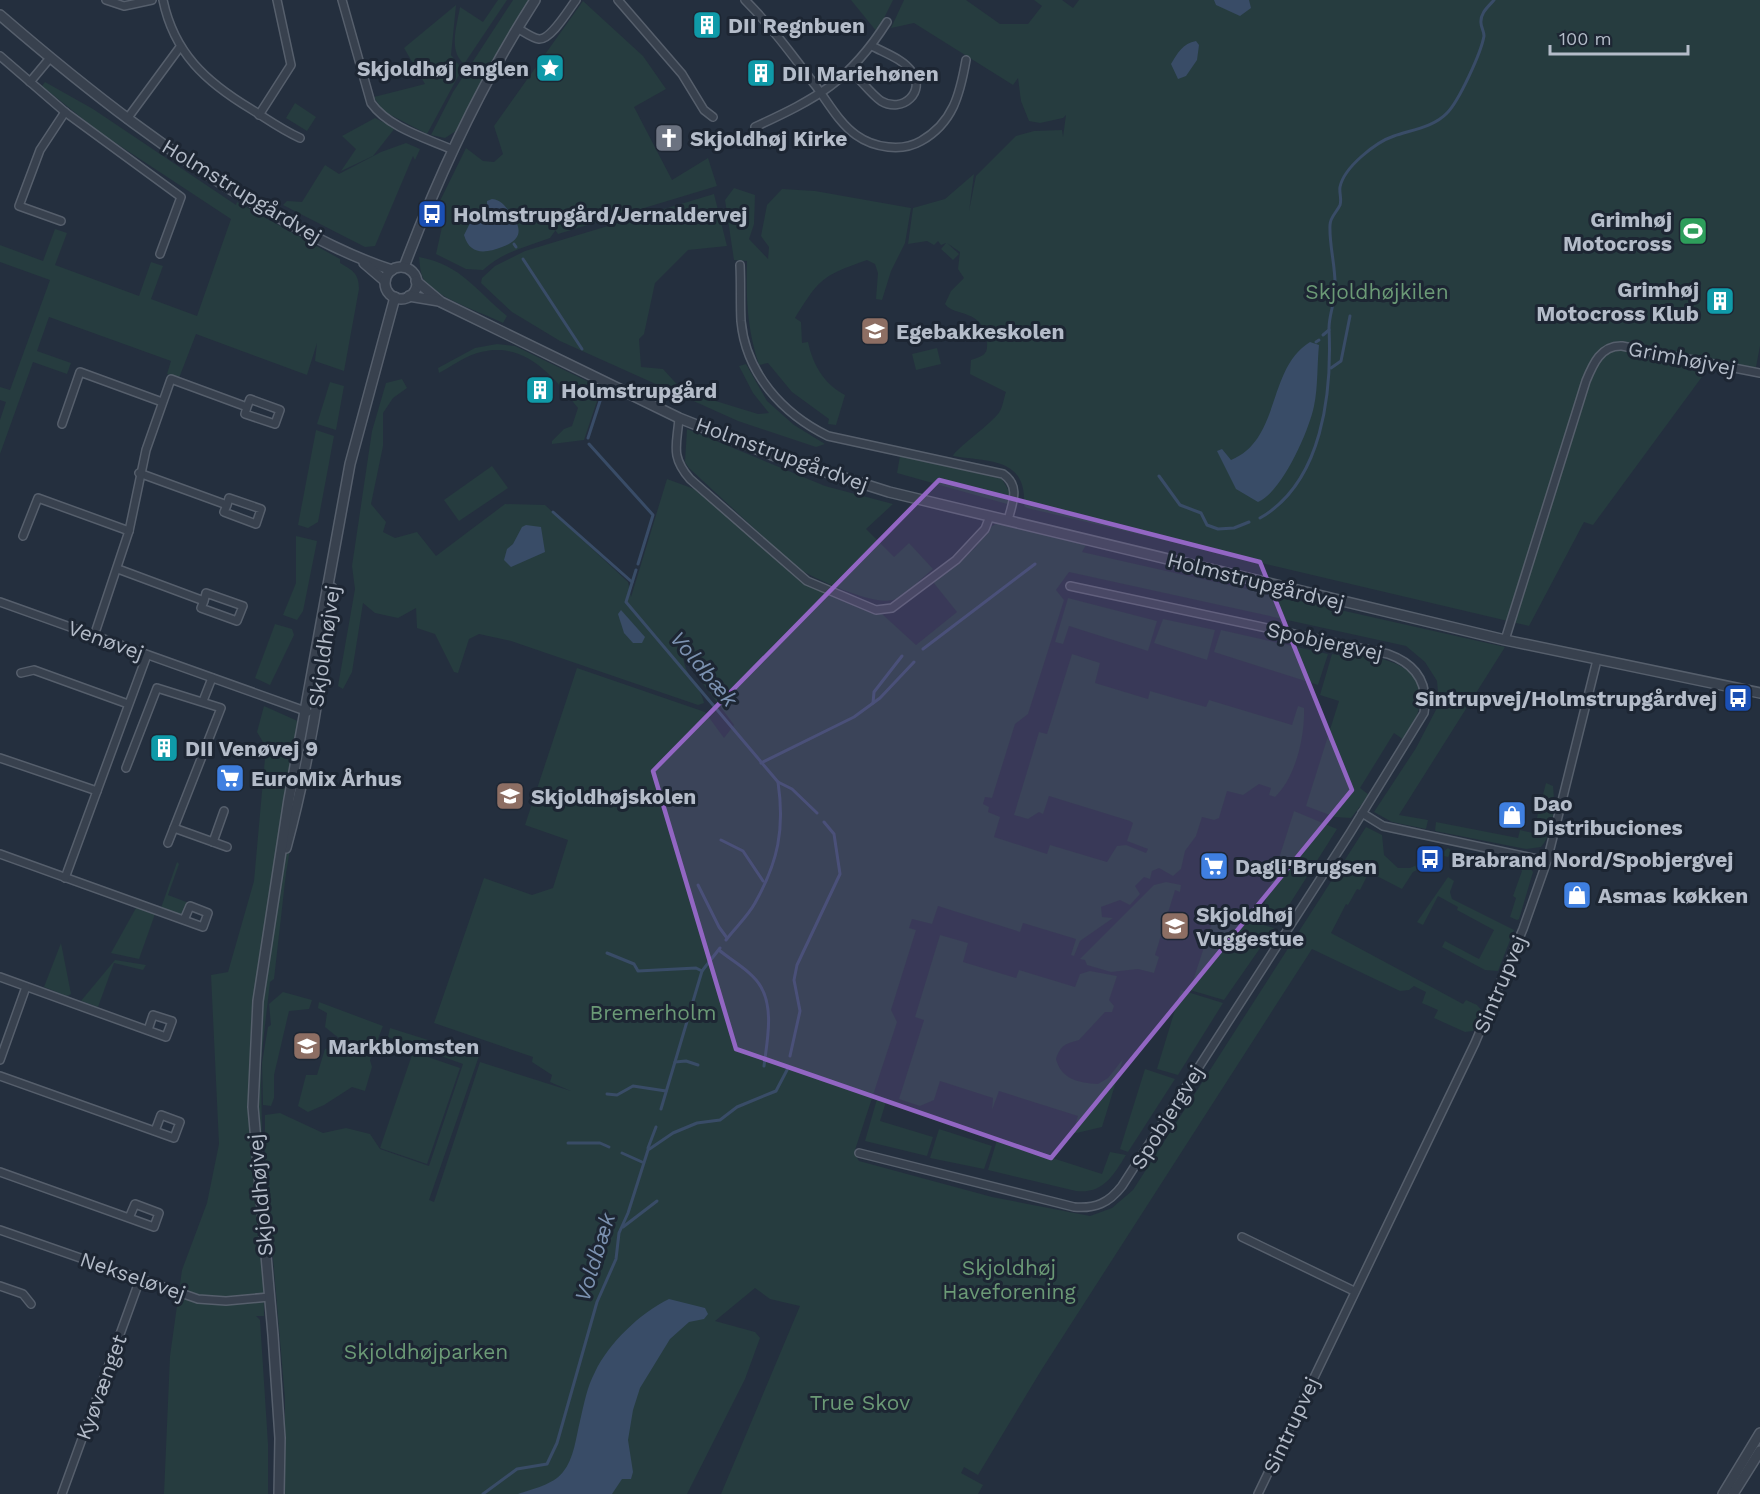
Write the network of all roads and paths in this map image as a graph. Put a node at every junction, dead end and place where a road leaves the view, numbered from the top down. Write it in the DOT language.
graph roads {
  1 [pos="106,0"];
  2 [pos="152,0"];
  3 [pos="163,0"];
  4 [pos="277,0"];
  5 [pos="342,0"];
  6 [pos="535,0"];
  7 [pos="576,0"];
  8 [pos="618,0"];
  9 [pos="745,0"];
  10 [pos="0,15"];
  11 [pos="887,22"];
  12 [pos="517,27"];
  13 [pos="872,46"];
  14 [pos="180,47"];
  15 [pos="0,56"];
  16 [pos="50,58"];
  17 [pos="966,60"];
  18 [pos="851,71"];
  19 [pos="30,82"];
  20 [pos="822,94"];
  21 [pos="65,112"];
  22 [pos="259,115"];
  23 [pos="713,117"];
  24 [pos="127,119"];
  25 [pos="755,127"];
  26 [pos="300,138"];
  27 [pos="453,150"];
  28 [pos="61,221"];
  29 [pos="160,254"];
  30 [pos="360,259"];
  31 [pos="740,265"];
  32 [pos="404,267"];
  33 [pos="392,270"];
  34 [pos="385,281"];
  35 [pos="416,281"];
  36 [pos="409,296"];
  37 [pos="395,297"];
  38 [pos="441,302"];
  39 [pos="1760,373"];
  40 [pos="162,402"];
  41 [pos="247,407"];
  42 [pos="679,418"];
  43 [pos="62,424"];
  44 [pos="139,473"];
  45 [pos="227,505"];
  46 [pos="990,516"];
  47 [pos="1008,520"];
  48 [pos="129,531"];
  49 [pos="338,534"];
  50 [pos="22,537"];
  51 [pos="118,569"];
  52 [pos="1070,586"];
  53 [pos="204,601"];
  54 [pos="0,602"];
  55 [pos="94,636"];
  56 [pos="1505,640"];
  57 [pos="147,655"];
  58 [pos="1597,660"];
  59 [pos="21,673"];
  60 [pos="212,678"];
  61 [pos="1760,693"];
  62 [pos="203,701"];
  63 [pos="128,704"];
  64 [pos="305,711"];
  65 [pos="315,715"];
  66 [pos="0,758"];
  67 [pos="126,768"];
  68 [pos="97,791"];
  69 [pos="224,811"];
  70 [pos="1362,813"];
  71 [pos="174,828"];
  72 [pos="213,842"];
  73 [pos="168,843"];
  74 [pos="227,847"];
  75 [pos="0,854"];
  76 [pos="1547,861"];
  77 [pos="65,878"];
  78 [pos="274,896"];
  79 [pos="184,920"];
  80 [pos="0,977"];
  81 [pos="26,987"];
  82 [pos="148,1030"];
  83 [pos="0,1060"];
  84 [pos="0,1076"];
  85 [pos="155,1131"];
  86 [pos="859,1153"];
  87 [pos="0,1172"];
  88 [pos="129,1218"];
  89 [pos="0,1230"];
  90 [pos="1242,1237"];
  91 [pos="140,1279"];
  92 [pos="0,1286"];
  93 [pos="1354,1290"];
  94 [pos="270,1297"];
  95 [pos="31,1304"];
  96 [pos="1760,1433"];
  97 [pos="1760,1451"];
  98 [pos="62,1494"];
  99 [pos="279,1494"];
  100 [pos="1258,1494"];
  101 [pos="1723,1494"];
  102 [pos="1733,1494"];
  1 -- 2 [label="street"];
  3 -- 14 [label="street"];
  4 -- 22 [label="street"];
  5 -- 27 [label="street"];
  6 -- 12 [label="street"];
  7 -- 12 [label="street"];
  8 -- 23 [label="street"];
  9 -- 20 [label="street"];
  10 -- 16 [label="street, Holmstrupgårdvej"];
  11 -- 13 [label="street"];
  12 -- 27 [label="street"];
  13 -- 18 [label="street"];
  13 -- 18 [label="street"];
  14 -- 22 [label="street"];
  14 -- 24 [label="street"];
  15 -- 19 [label="street"];
  16 -- 19 [label="street"];
  16 -- 24 [label="street, Holmstrupgårdvej"];
  17 -- 20 [label="street"];
  18 -- 20 [label="street"];
  19 -- 21 [label="street"];
  20 -- 25 [label="street"];
  21 -- 28 [label="street"];
  21 -- 29 [label="street"];
  22 -- 26 [label="street"];
  24 -- 30 [label="street, Holmstrupgårdvej"];
  27 -- 32 [label="street"];
  30 -- 33 [label="street, Holmstrupgårdvej"];
  30 -- 34 [label="street, Holmstrupgårdvej"];
  31 -- 47 [label="street, Holmstrupgårdvej"];
  32 -- 33 [label="street"];
  32 -- 35 [label="street"];
  33 -- 34 [label="street"];
  34 -- 37 [label="street"];
  35 -- 36 [label="street"];
  35 -- 38 [label="street, Holmstrupgårdvej"];
  36 -- 37 [label="street"];
  36 -- 38 [label="street, Holmstrupgårdvej"];
  37 -- 49 [label="street, Skjoldhøjvej"];
  38 -- 42 [label="street, Holmstrupgårdvej"];
  39 -- 56 [label="street, Grimhøjvej"];
  40 -- 41 [label="street"];
  40 -- 43 [label="street"];
  40 -- 44 [label="street"];
  41 -- 41 [label="street"];
  42 -- 46 [label="street, Holmstrupgårdvej"];
  42 -- 46 [label="street, Holmstrupgårdvej"];
  44 -- 45 [label="street"];
  44 -- 48 [label="street"];
  45 -- 45 [label="street"];
  46 -- 47 [label="street, Holmstrupgårdvej"];
  47 -- 56 [label="street, Holmstrupgårdvej"];
  48 -- 50 [label="street"];
  48 -- 51 [label="street"];
  49 -- 64 [label="street, Skjoldhøjvej"];
  49 -- 65 [label="street, Skjoldhøjvej"];
  51 -- 53 [label="street"];
  51 -- 55 [label="street"];
  52 -- 70 [label="street, Spobjergvej"];
  53 -- 53 [label="street"];
  54 -- 55 [label="street, Venøvej"];
  55 -- 57 [label="street, Venøvej"];
  56 -- 58 [label="street, Holmstrupgårdvej"];
  57 -- 60 [label="street, Venøvej"];
  57 -- 63 [label="street"];
  58 -- 61 [label="street, Holmstrupgårdvej"];
  58 -- 76 [label="street, Sintrupvej"];
  59 -- 63 [label="street"];
  60 -- 62 [label="street"];
  60 -- 64 [label="street, Venøvej"];
  62 -- 67 [label="street, Venøvej"];
  62 -- 71 [label="street"];
  63 -- 68 [label="street"];
  64 -- 65 [label="street, Venøvej"];
  64 -- 78 [label="street, Skjoldhøjvej"];
  65 -- 78 [label="street, Skjoldhøjvej"];
  66 -- 68 [label="street"];
  68 -- 77 [label="street"];
  69 -- 72 [label="street"];
  70 -- 76 [label="street"];
  70 -- 86 [label="street, Spobjergvej"];
  71 -- 72 [label="street"];
  71 -- 73 [label="street"];
  72 -- 74 [label="street"];
  75 -- 77 [label="street"];
  76 -- 93 [label="street, Sintrupvej"];
  77 -- 79 [label="street"];
  78 -- 94 [label="street, Skjoldhøjvej"];
  80 -- 81 [label="street"];
  81 -- 82 [label="street"];
  81 -- 83 [label="street"];
  84 -- 85 [label="street"];
  87 -- 88 [label="street"];
  89 -- 91 [label="street, Nekseløvej"];
  90 -- 93 [label="street"];
  91 -- 94 [label="street, Nekseløvej"];
  91 -- 98 [label="street, Kyøvænget"];
  92 -- 95 [label="street"];
  93 -- 100 [label="street, Sintrupvej"];
  94 -- 99 [label="street, Skjoldhøjvej"];
  96 -- 101 [label="street"];
  97 -- 102 [label="street"];
}
